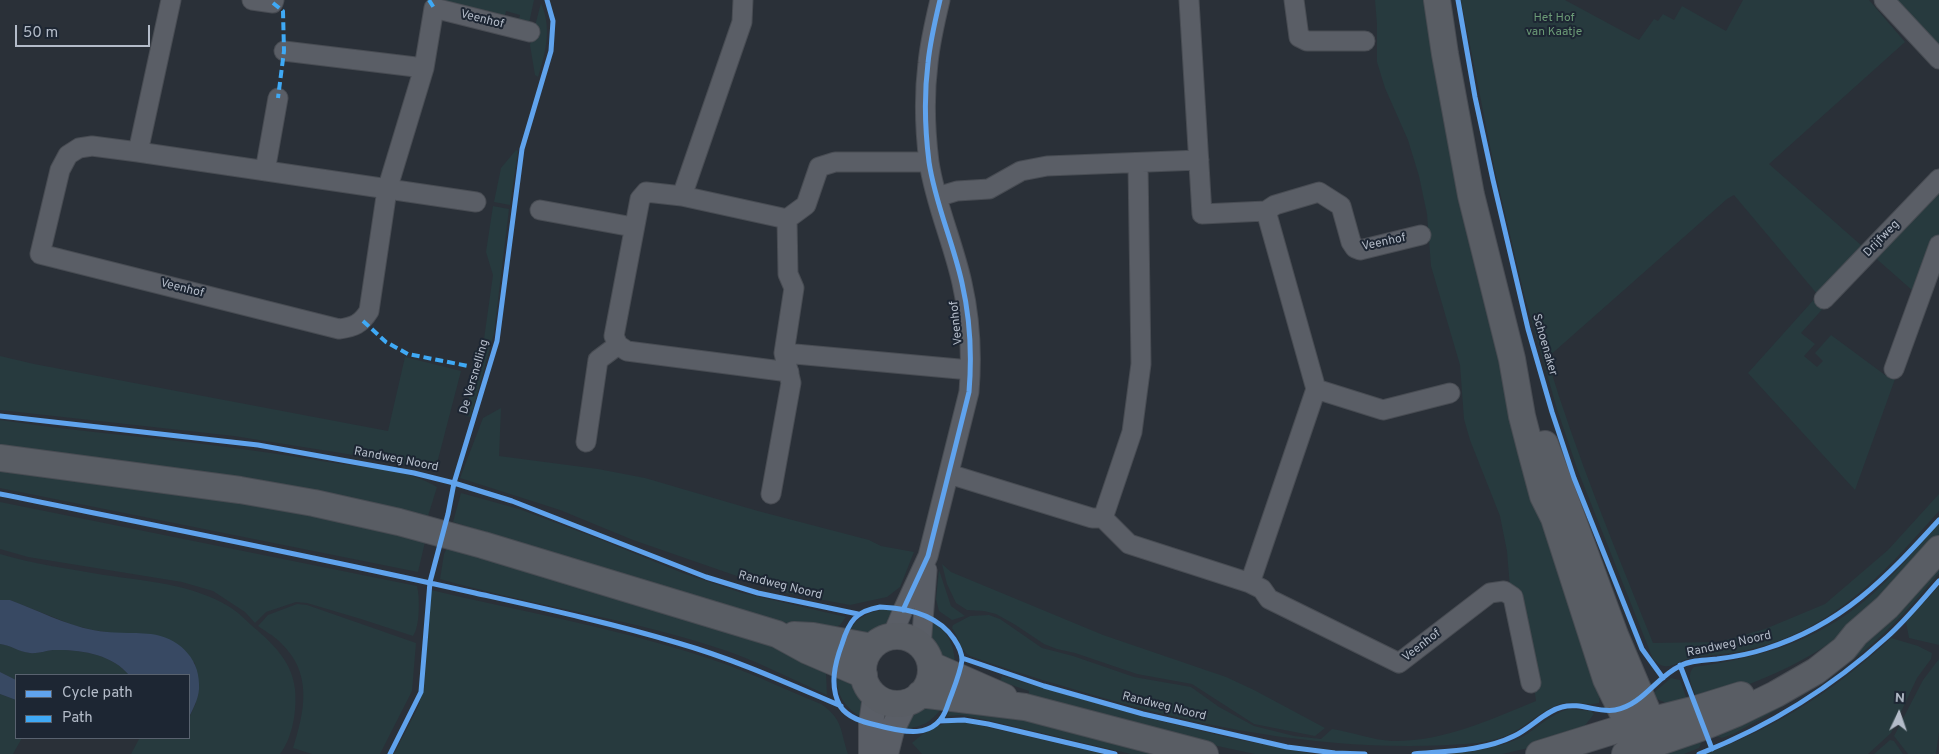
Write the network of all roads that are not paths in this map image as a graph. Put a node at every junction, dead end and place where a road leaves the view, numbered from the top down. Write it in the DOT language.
graph roads {
  1 [pos="171,0"];
  2 [pos="252,0"];
  3 [pos="274,0"];
  4 [pos="743,0"];
  5 [pos="940,0"];
  6 [pos="1189,0"];
  7 [pos="1294,0"];
  8 [pos="1438,0"];
  9 [pos="1884,0"];
  10 [pos="530,32"];
  11 [pos="1365,41"];
  12 [pos="284,51"];
  13 [pos="1939,60"];
  14 [pos="424,68"];
  15 [pos="278,98"];
  16 [pos="138,152"];
  17 [pos="1200,160"];
  18 [pos="929,162"];
  19 [pos="1138,164"];
  20 [pos="265,170"];
  21 [pos="1939,179"];
  22 [pos="387,190"];
  23 [pos="682,196"];
  24 [pos="937,197"];
  25 [pos="476,202"];
  26 [pos="540,210"];
  27 [pos="1266,211"];
  28 [pos="787,218"];
  29 [pos="633,227"];
  30 [pos="1421,235"];
  31 [pos="1939,245"];
  32 [pos="1824,299"];
  33 [pos="618,345"];
  34 [pos="784,353"];
  35 [pos="1512,359"];
  36 [pos="1894,369"];
  37 [pos="970,370"];
  38 [pos="788,372"];
  39 [pos="1316,390"];
  40 [pos="1450,394"];
  41 [pos="586,442"];
  42 [pos="1,457"];
  43 [pos="949,474"];
  44 [pos="771,494"];
  45 [pos="1103,518"];
  46 [pos="1939,549"];
  47 [pos="928,556"];
  48 [pos="1250,583"];
  49 [pos="777,634"];
  50 [pos="1856,634"];
  51 [pos="882,641"];
  52 [pos="926,655"];
  53 [pos="1606,679"];
  54 [pos="1531,683"];
  55 [pos="870,685"];
  56 [pos="913,698"];
  57 [pos="1025,707"];
  58 [pos="1640,723"];
  59 [pos="1590,738"];
  60 [pos="1635,751"];
  61 [pos="870,754"];
  62 [pos="886,754"];
  63 [pos="1205,754"];
  64 [pos="1539,754"];
  1 -- 16 [label="street"];
  2 -- 3 [label="street"];
  4 -- 23 [label="street"];
  5 -- 18 [label="street, Veenhof"];
  6 -- 17 [label="street, Veenhof"];
  7 -- 11 [label="street"];
  8 -- 35 [label="main road"];
  9 -- 13 [label="street"];
  10 -- 14 [label="street, Veenhof"];
  12 -- 14 [label="street"];
  14 -- 22 [label="street, Veenhof"];
  15 -- 20 [label="street"];
  16 -- 20 [label="street, Veenhof"];
  16 -- 22 [label="street, Veenhof"];
  17 -- 19 [label="street"];
  17 -- 27 [label="street, Veenhof"];
  18 -- 24 [label="street, Veenhof"];
  18 -- 28 [label="street"];
  19 -- 24 [label="street"];
  19 -- 45 [label="street"];
  20 -- 22 [label="street, Veenhof"];
  21 -- 32 [label="street, Drijfweg"];
  22 -- 25 [label="street, Veenhof"];
  23 -- 28 [label="street"];
  23 -- 29 [label="street"];
  24 -- 37 [label="street, Veenhof"];
  26 -- 29 [label="street"];
  27 -- 30 [label="street, Veenhof"];
  27 -- 39 [label="street"];
  28 -- 34 [label="street"];
  29 -- 33 [label="street"];
  31 -- 36 [label="street"];
  33 -- 38 [label="street"];
  33 -- 41 [label="street"];
  34 -- 37 [label="street"];
  34 -- 38 [label="street"];
  35 -- 53 [label="main road"];
  35 -- 58 [label="main road"];
  37 -- 43 [label="street, Veenhof"];
  38 -- 44 [label="street"];
  39 -- 40 [label="street"];
  39 -- 48 [label="street"];
  42 -- 49 [label="main road"];
  43 -- 45 [label="street"];
  43 -- 47 [label="street, Veenhof"];
  45 -- 48 [label="street, Veenhof"];
  46 -- 50 [label="main road"];
  47 -- 51 [label="street, Veenhof"];
  47 -- 52 [label="street, Veenhof"];
  48 -- 54 [label="street, Veenhof"];
  49 -- 51 [label="main road"];
  49 -- 55 [label="main road"];
  50 -- 58 [label="main road"];
  50 -- 60 [label="main road"];
  51 -- 52 [label="main road"];
  51 -- 55 [label="main road"];
  52 -- 56 [label="main road"];
  52 -- 57 [label="main road"];
  53 -- 58 [label="main road"];
  53 -- 59 [label="main road"];
  55 -- 56 [label="main road"];
  55 -- 61 [label="street"];
  56 -- 57 [label="main road"];
  56 -- 62 [label="street"];
  57 -- 63 [label="main road"];
  58 -- 59 [label="main road"];
  58 -- 60 [label="main road"];
  59 -- 64 [label="main road"];
}
